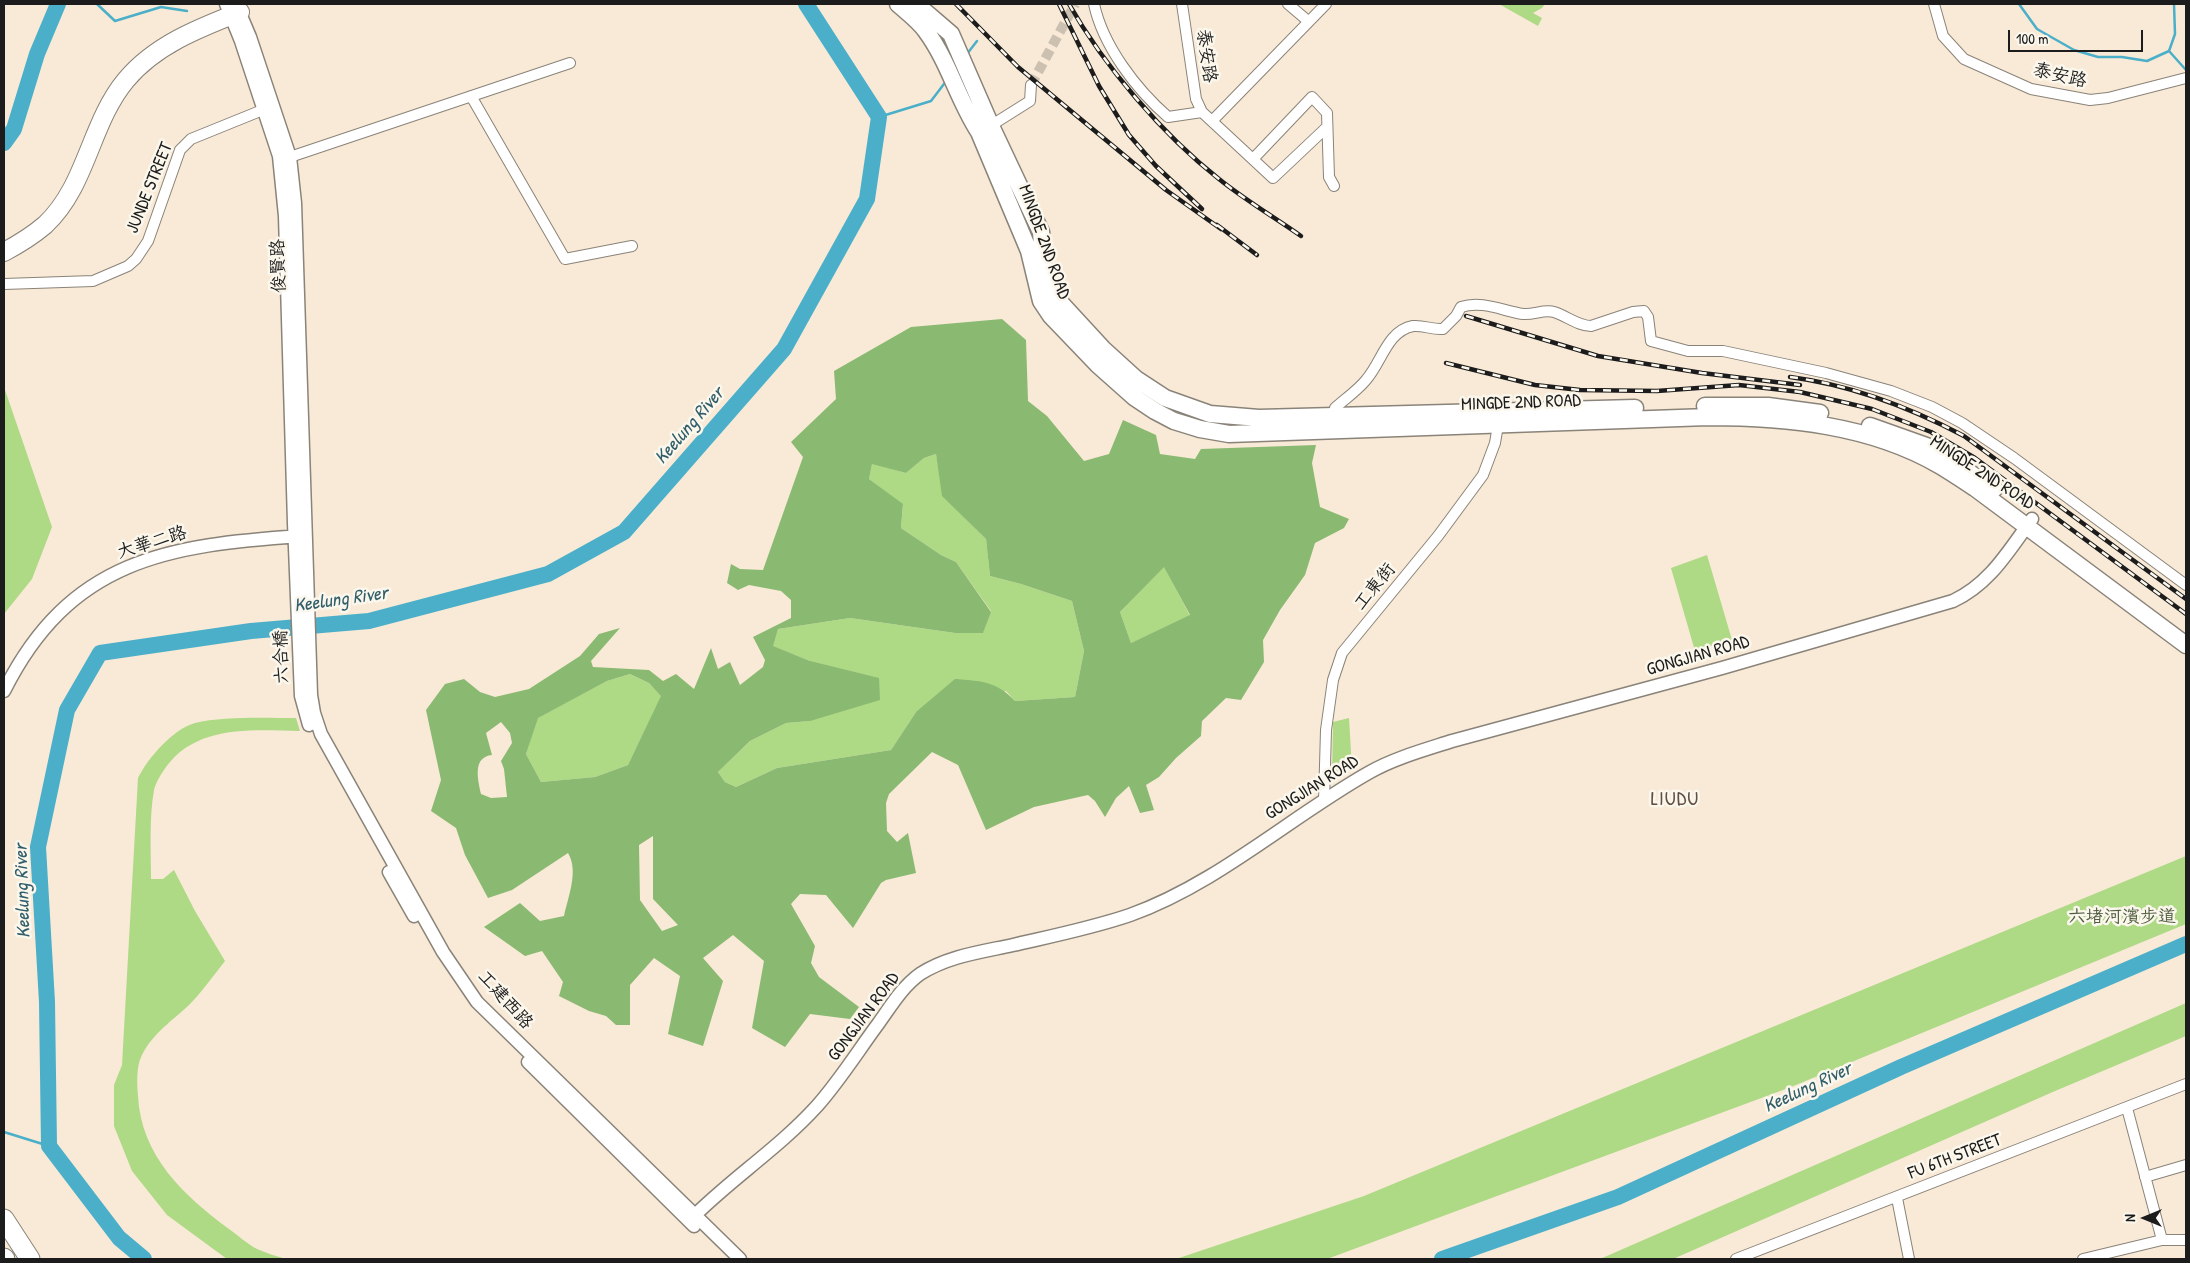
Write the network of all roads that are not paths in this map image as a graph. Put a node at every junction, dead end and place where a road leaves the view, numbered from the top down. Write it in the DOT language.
graph roads {
  1 [pos="898,4"];
  2 [pos="916,4"];
  3 [pos="1094,4"];
  4 [pos="1182,4"];
  5 [pos="1288,4"];
  6 [pos="1326,4"];
  7 [pos="1934,4"];
  8 [pos="230,11"];
  9 [pos="1308,21"];
  10 [pos="570,63"];
  11 [pos="2186,78"];
  12 [pos="1031,85"];
  13 [pos="471,96"];
  14 [pos="269,107"];
  15 [pos="1202,112"];
  16 [pos="1213,120"];
  17 [pos="1327,127"];
  18 [pos="985,129"];
  19 [pos="285,159"];
  20 [pos="1253,159"];
  21 [pos="1334,186"];
  22 [pos="632,246"];
  23 [pos="4,252"];
  24 [pos="4,284"];
  25 [pos="1335,408"];
  26 [pos="1499,417"];
  27 [pos="2029,523"];
  28 [pos="300,537"];
  29 [pos="2054,541"];
  30 [pos="2186,585"];
  31 [pos="2186,632"];
  32 [pos="2186,645"];
  33 [pos="4,691"];
  34 [pos="309,714"];
  35 [pos="1324,801"];
  36 [pos="2186,1084"];
  37 [pos="2127,1108"];
  38 [pos="2186,1165"];
  39 [pos="2145,1177"];
  40 [pos="1897,1198"];
  41 [pos="692,1218"];
  42 [pos="4,1219"];
  43 [pos="2162,1240"];
  44 [pos="2186,1240"];
  45 [pos="30,1259"];
  46 [pos="729,1259"];
  47 [pos="740,1259"];
  48 [pos="1736,1259"];
  49 [pos="1909,1259"];
  50 [pos="2083,1259"];
  1 -- 18 [label="main road, MINGDE 2ND ROAD"];
  2 -- 18 [label="main road, MINGDE 2ND ROAD"];
  3 -- 15 [label="street"];
  4 -- 15 [label="street, 泰安路"];
  5 -- 9 [label="street"];
  6 -- 9 [label="street"];
  7 -- 11 [label="street, 泰安路"];
  8 -- 14 [label="street, 俊賢路"];
  8 -- 23 [label="highway"];
  9 -- 16 [label="street"];
  10 -- 13 [label="street"];
  12 -- 18 [label="street"];
  13 -- 19 [label="street"];
  13 -- 22 [label="street"];
  14 -- 19 [label="street, 俊賢路"];
  14 -- 24 [label="street, JUNDE STREET"];
  15 -- 16 [label="street"];
  16 -- 20 [label="street"];
  17 -- 20 [label="street"];
  17 -- 20 [label="street"];
  17 -- 21 [label="street"];
  18 -- 26 [label="main road, MINGDE 2ND ROAD"];
  19 -- 28 [label="street, 俊賢路"];
  25 -- 30 [label="street"];
  26 -- 27 [label="main road, MINGDE 2ND ROAD"];
  26 -- 35 [label="street, 工東街"];
  27 -- 29 [label="main road, MINGDE 2ND ROAD"];
  27 -- 35 [label="street, GONGJIAN ROAD"];
  28 -- 33 [label="street, 大華二路"];
  28 -- 34 [label="street, 六合橋"];
  29 -- 31 [label="main road, MINGDE 2ND ROAD"];
  29 -- 32 [label="main road, MINGDE 2ND ROAD"];
  34 -- 41 [label="street, 工建西路"];
  35 -- 41 [label="street, GONGJIAN ROAD"];
  36 -- 37 [label="street, FU 6TH STREET"];
  37 -- 39 [label="street"];
  37 -- 40 [label="street, FU 6TH STREET"];
  38 -- 39 [label="street"];
  39 -- 43 [label="street"];
  40 -- 48 [label="street, FU 6TH STREET"];
  40 -- 49 [label="street"];
  41 -- 46 [label="street, 工建西路"];
  41 -- 47 [label="street, 工建西路"];
  42 -- 45 [label="highway"];
  43 -- 44 [label="street"];
  43 -- 50 [label="street"];
}
